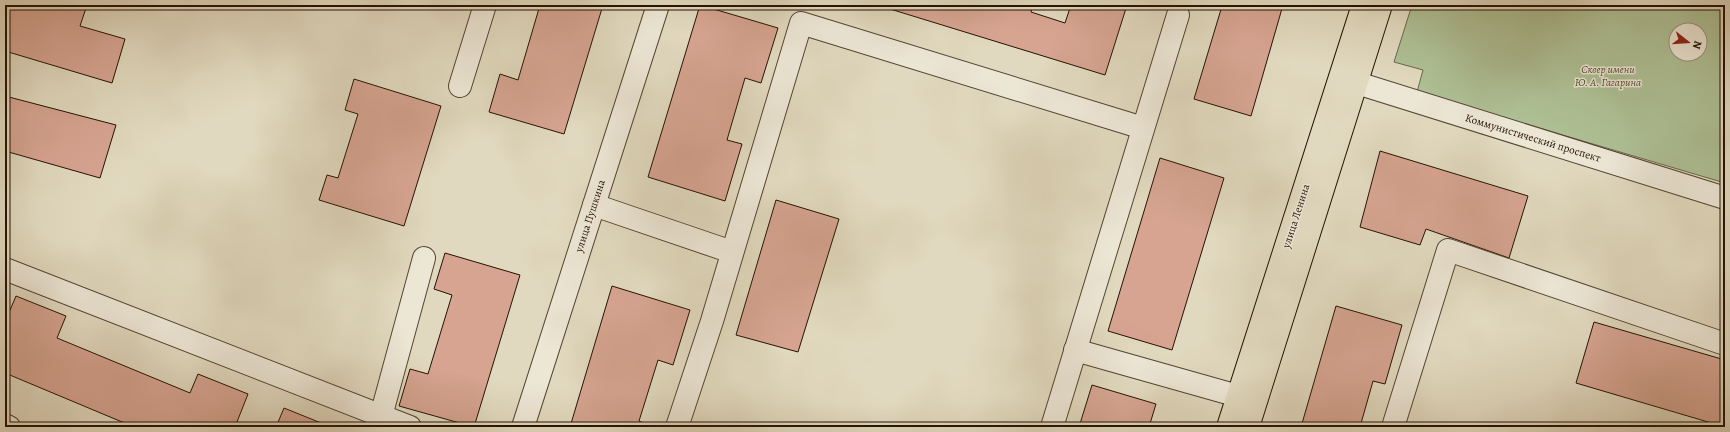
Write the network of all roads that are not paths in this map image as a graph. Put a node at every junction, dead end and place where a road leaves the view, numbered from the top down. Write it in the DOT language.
graph roads {
  1 [pos="485,5"];
  2 [pos="658,5"];
  3 [pos="1363,5"];
  4 [pos="1381,5"];
  5 [pos="1178,15"];
  6 [pos="1348,80"];
  7 [pos="460,86"];
  8 [pos="1143,128"];
  9 [pos="1725,198"];
  10 [pos="594,205"];
  11 [pos="732,252"];
  12 [pos="424,258"];
  13 [pos="5,269"];
  14 [pos="1725,344"];
  15 [pos="1076,350"];
  16 [pos="1247,399"];
  17 [pos="381,416"];
  18 [pos="5,425"];
  19 [pos="9,427"];
  20 [pos="410,427"];
  21 [pos="523,427"];
  22 [pos="677,427"];
  23 [pos="1052,427"];
  24 [pos="1228,427"];
  25 [pos="1248,427"];
  26 [pos="1392,427"];
  1 -- 7 [label="street"];
  2 -- 10 [label="street, улица Пушкина"];
  3 -- 6 [label="main road, улица Ленина"];
  4 -- 6 [label="main road"];
  5 -- 8 [label="street"];
  6 -- 9 [label="street, Коммунистический проспект"];
  6 -- 16 [label="main road, улица Ленина"];
  8 -- 11 [label="street"];
  8 -- 15 [label="street"];
  10 -- 11 [label="street"];
  10 -- 21 [label="street, улица Пушкина"];
  11 -- 22 [label="street"];
  12 -- 17 [label="street"];
  13 -- 17 [label="street"];
  14 -- 26 [label="street"];
  15 -- 16 [label="street"];
  15 -- 23 [label="street"];
  16 -- 24 [label="main road, улица Ленина"];
  16 -- 25 [label="main road"];
  17 -- 20 [label="street"];
  18 -- 19 [label="street"];
}
